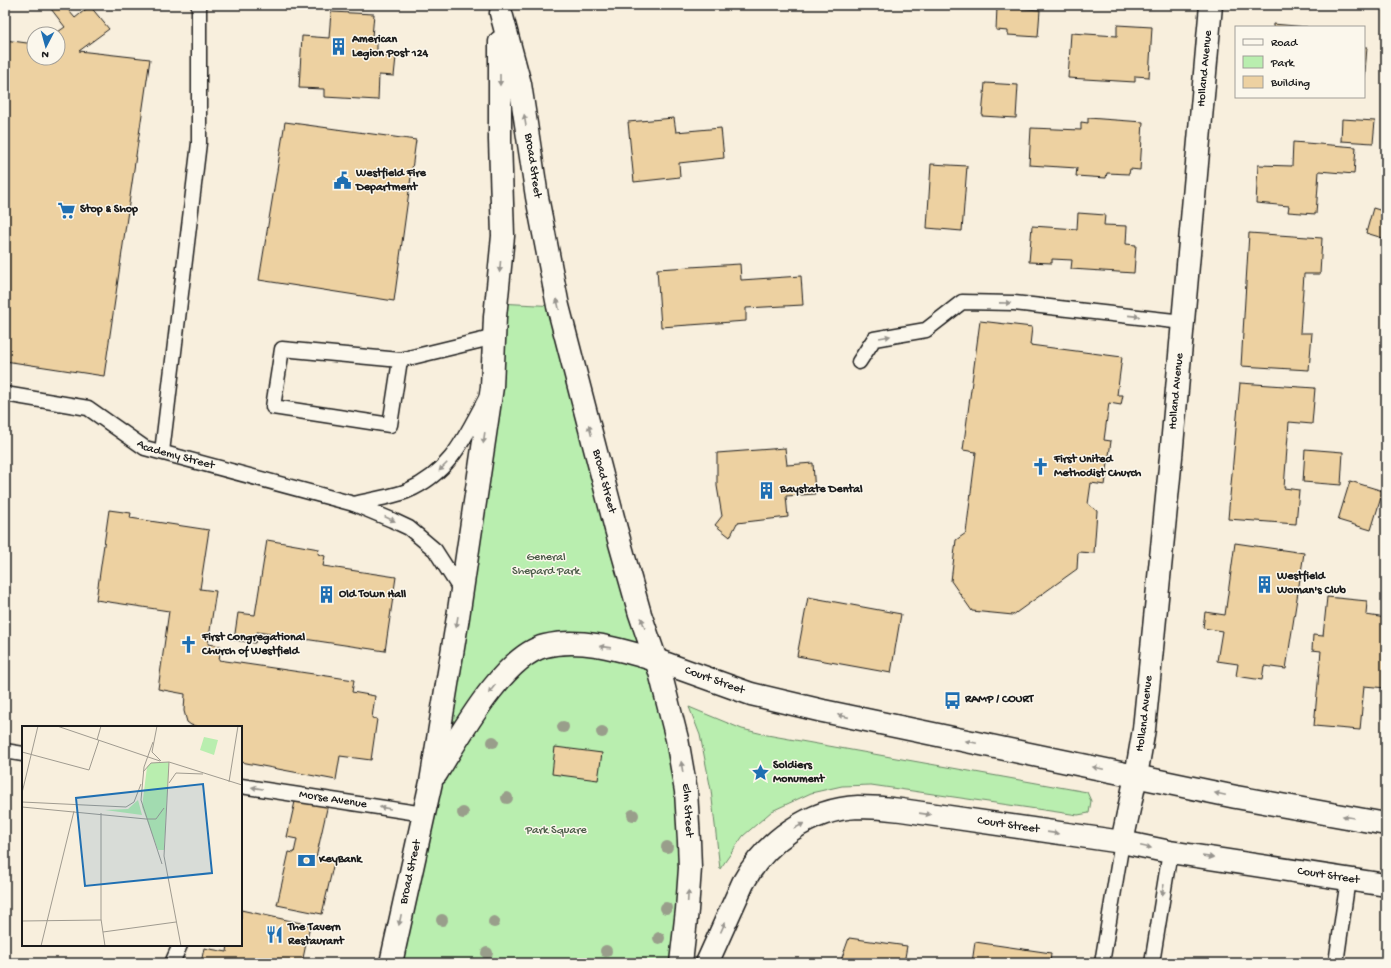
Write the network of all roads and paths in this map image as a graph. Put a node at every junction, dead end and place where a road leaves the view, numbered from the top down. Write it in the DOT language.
graph roads {
  1 [pos="199,5"];
  2 [pos="1211,5"];
  3 [pos="500,9"];
  4 [pos="1183,322"];
  5 [pos="495,337"];
  6 [pos="400,360"];
  7 [pos="858,362"];
  8 [pos="492,387"];
  9 [pos="5,394"];
  10 [pos="162,452"];
  11 [pos="354,504"];
  12 [pos="462,592"];
  13 [pos="656,660"];
  14 [pos="5,751"];
  15 [pos="22,754"];
  16 [pos="1136,776"];
  17 [pos="431,782"];
  18 [pos="242,786"];
  19 [pos="424,814"];
  20 [pos="1386,824"];
  21 [pos="1122,842"];
  22 [pos="1170,852"];
  23 [pos="1348,879"];
  24 [pos="1386,885"];
  25 [pos="180,946"];
  26 [pos="172,963"];
  27 [pos="391,963"];
  28 [pos="681,963"];
  29 [pos="707,963"];
  30 [pos="1102,963"];
  31 [pos="1152,963"];
  32 [pos="1336,963"];
  1 -- 10 [label="lane"];
  2 -- 4 [label="main road, Holland Avenue"];
  3 -- 5 [label="main road, Broad Street, one-way"];
  13 -- 3 [label="main road, Broad Street, one-way"];
  7 -- 4 [label="lane, one-way"];
  4 -- 16 [label="main road, Holland Avenue"];
  5 -- 6 [label="lane"];
  5 -- 8 [label="main road, Broad Street"];
  6 -- 6 [label="lane"];
  8 -- 11 [label="lane, Academy Street, one-way"];
  8 -- 12 [label="main road, Broad Street, one-way"];
  9 -- 10 [label="lane, Academy Street"];
  10 -- 11 [label="lane, Academy Street"];
  11 -- 12 [label="lane, Academy Street, one-way"];
  12 -- 17 [label="main road, Broad Street, one-way"];
  16 -- 13 [label="main road, Court Street, one-way"];
  13 -- 17 [label="main road, Broad Street, one-way"];
  28 -- 13 [label="main road, Elm Street, one-way"];
  14 -- 15 [label="lane"];
  20 -- 16 [label="main road, Court Street, one-way"];
  16 -- 21 [label="main road, Holland Avenue"];
  17 -- 19 [label="main road, Broad Street"];
  19 -- 18 [label="lane, Morse Avenue, one-way"];
  19 -- 27 [label="main road, Broad Street, one-way"];
  21 -- 22 [label="main road, Court Street, one-way"];
  29 -- 21 [label="main road, Court Street, one-way"];
  21 -- 30 [label="lane"];
  22 -- 23 [label="main road, Court Street, one-way"];
  22 -- 31 [label="lane, one-way"];
  23 -- 24 [label="main road, Court Street"];
  23 -- 32 [label="lane"];
  25 -- 26 [label="lane"];
}
